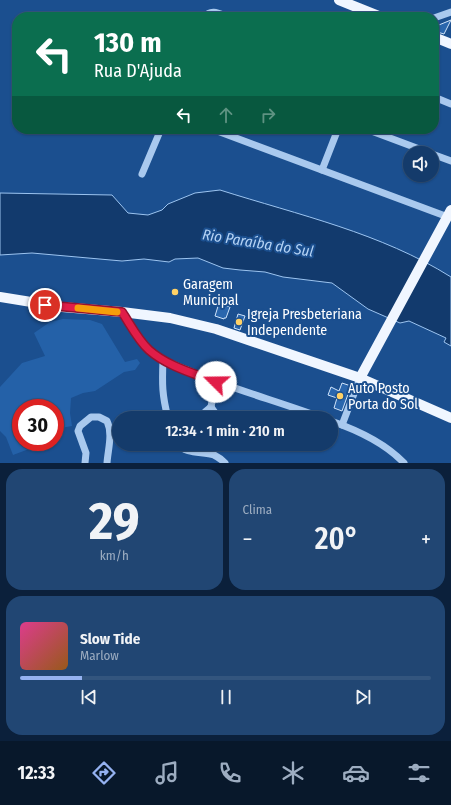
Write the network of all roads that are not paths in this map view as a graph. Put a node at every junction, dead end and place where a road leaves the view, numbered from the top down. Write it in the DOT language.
graph roads {
  1 [pos="338,0"];
  2 [pos="368,12"];
  3 [pos="451,12"];
  4 [pos="439,16"];
  5 [pos="439,39"];
  6 [pos="451,44"];
  7 [pos="439,99"];
  8 [pos="451,104"];
  9 [pos="159,134"];
  10 [pos="225,134"];
  11 [pos="336,134"];
  12 [pos="380,134"];
  13 [pos="412,146"];
  14 [pos="439,156"];
  15 [pos="451,161"];
  16 [pos="322,170"];
  17 [pos="142,174"];
  18 [pos="449,213"];
  19 [pos="0,297"];
  20 [pos="122,312"];
  21 [pos="163,360"];
  22 [pos="360,378"];
  23 [pos="216,382"];
  24 [pos="211,407"];
  25 [pos="166,411"];
  26 [pos="206,411"];
  27 [pos="214,411"];
  28 [pos="304,411"];
  29 [pos="451,418"];
  30 [pos="338,424"];
  31 [pos="342,425"];
  32 [pos="187,451"];
  33 [pos="85,463"];
  34 [pos="107,463"];
  35 [pos="225,463"];
  36 [pos="404,463"];
  1 -- 2 [label="main road"];
  3 -- 4 [label="street"];
  5 -- 6 [label="main road"];
  7 -- 8 [label="street"];
  9 -- 17 [label="street"];
  10 -- 16 [label="street"];
  11 -- 16 [label="street"];
  12 -- 13 [label="street"];
  14 -- 15 [label="street"];
  16 -- 18 [label="street"];
  18 -- 22 [label="main road"];
  19 -- 20 [label="main road"];
  20 -- 21 [label="street"];
  20 -- 22 [label="main road"];
  21 -- 23 [label="street"];
  21 -- 25 [label="street"];
  22 -- 29 [label="main road"];
  22 -- 31 [label="street"];
  23 -- 24 [label="street"];
  23 -- 28 [label="street"];
  24 -- 26 [label="street"];
  24 -- 27 [label="street"];
  30 -- 31 [label="street"];
  31 -- 36 [label="street"];
  32 -- 35 [label="street"];
  33 -- 34 [label="street"];
}
